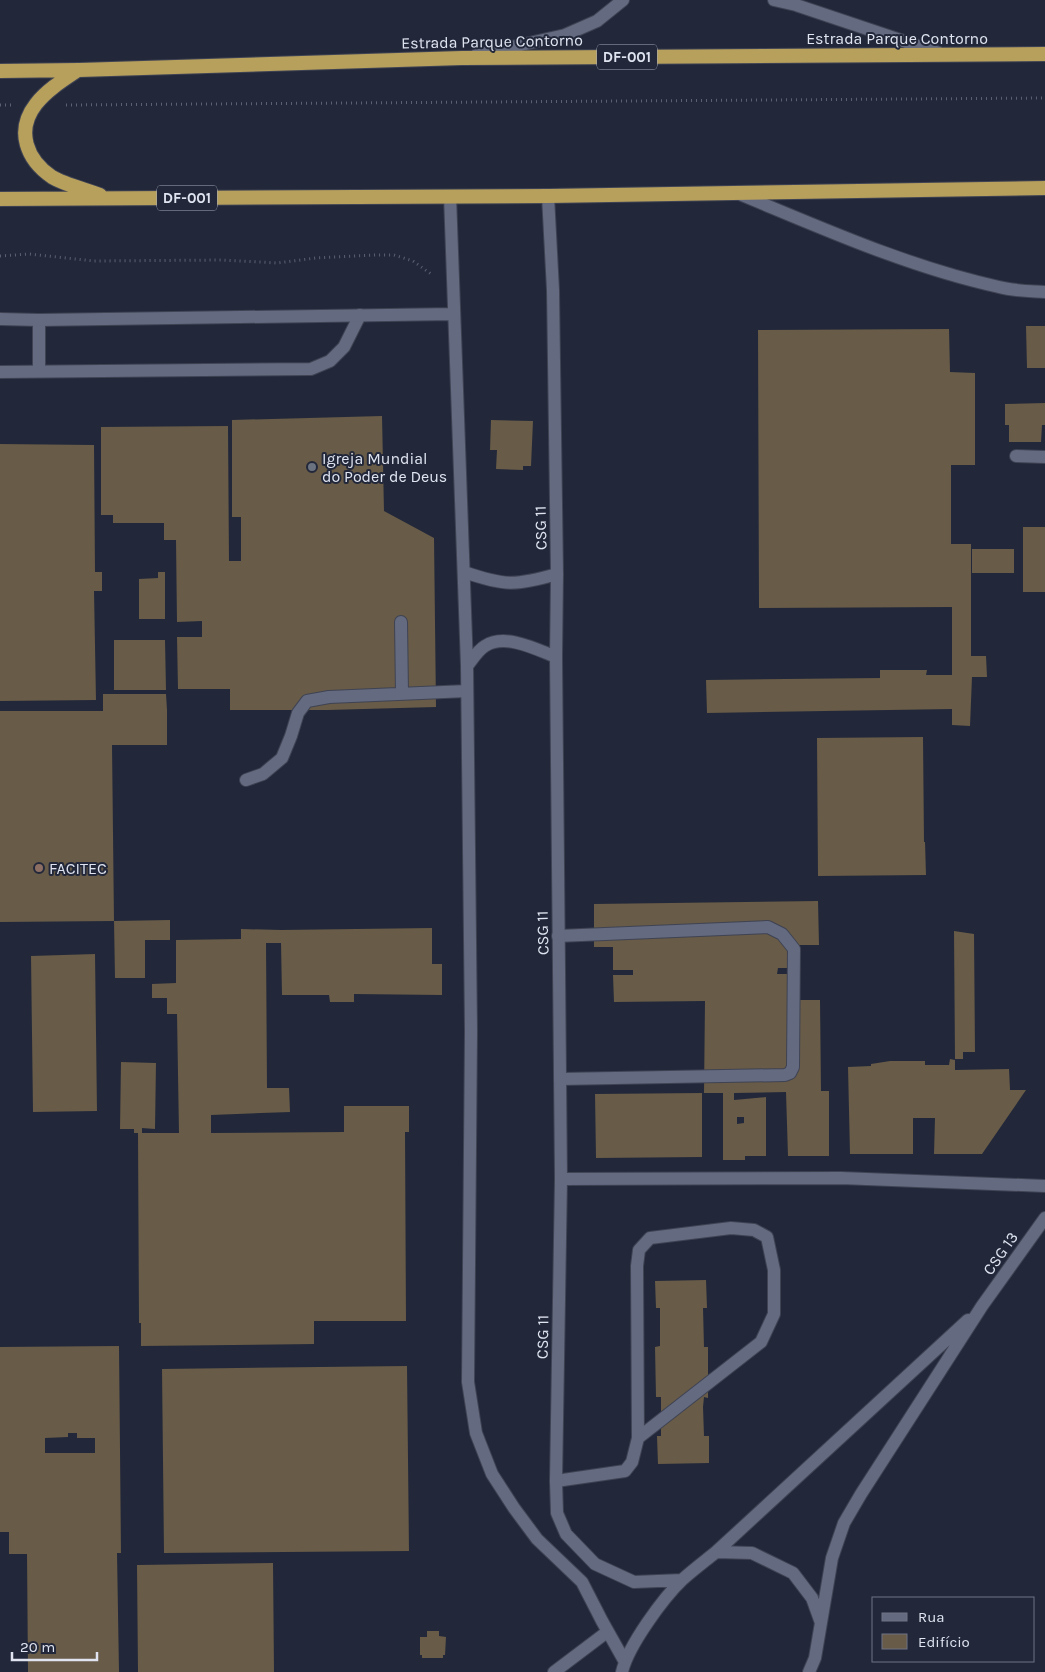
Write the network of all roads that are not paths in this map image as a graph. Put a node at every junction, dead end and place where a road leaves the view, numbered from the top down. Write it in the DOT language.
graph roads {
  1 [pos="623,0"];
  2 [pos="774,0"];
  3 [pos="1045,54"];
  4 [pos="946,55"];
  5 [pos="462,58"];
  6 [pos="0,70"];
  7 [pos="79,70"];
  8 [pos="1045,188"];
  9 [pos="736,193"];
  10 [pos="450,196"];
  11 [pos="548,196"];
  12 [pos="107,198"];
  13 [pos="0,199"];
  14 [pos="1045,292"];
  15 [pos="454,314"];
  16 [pos="360,315"];
  17 [pos="0,319"];
  18 [pos="39,320"];
  19 [pos="39,371"];
  20 [pos="0,372"];
  21 [pos="1016,456"];
  22 [pos="1045,457"];
  23 [pos="464,572"];
  24 [pos="557,574"];
  25 [pos="400,622"];
  26 [pos="556,657"];
  27 [pos="467,666"];
  28 [pos="467,691"];
  29 [pos="402,694"];
  30 [pos="246,780"];
  31 [pos="558,936"];
  32 [pos="560,1079"];
  33 [pos="561,1179"];
  34 [pos="1045,1186"];
  35 [pos="1045,1218"];
  36 [pos="982,1306"];
  37 [pos="638,1438"];
  38 [pos="556,1480"];
  39 [pos="716,1552"];
  40 [pos="682,1580"];
  41 [pos="821,1625"];
  42 [pos="608,1632"];
  43 [pos="815,1658"];
  44 [pos="624,1667"];
  45 [pos="554,1672"];
  46 [pos="808,1672"];
  47 [pos="822,1672"];
  1 -- 5 [label="street"];
  2 -- 4 [label="street"];
  3 -- 4 [label="highway, Estrada Parque Contorno / DF-001"];
  4 -- 5 [label="highway, Estrada Parque Contorno / DF-001"];
  5 -- 7 [label="highway, Estrada Parque Contorno / DF-001"];
  6 -- 7 [label="highway, Estrada Parque Contorno / DF-001"];
  7 -- 12 [label="highway"];
  8 -- 9 [label="highway, DF-001"];
  9 -- 11 [label="highway, DF-001"];
  9 -- 14 [label="street"];
  10 -- 11 [label="highway, DF-001"];
  10 -- 12 [label="highway, DF-001"];
  10 -- 15 [label="street"];
  11 -- 24 [label="street, CSG 11"];
  12 -- 13 [label="highway, DF-001"];
  15 -- 16 [label="street"];
  15 -- 23 [label="street"];
  16 -- 18 [label="street"];
  16 -- 19 [label="street"];
  17 -- 18 [label="street"];
  18 -- 19 [label="street"];
  19 -- 20 [label="street"];
  21 -- 22 [label="street"];
  23 -- 24 [label="street"];
  23 -- 27 [label="street"];
  24 -- 26 [label="street, CSG 11"];
  25 -- 29 [label="street"];
  26 -- 27 [label="street"];
  26 -- 31 [label="street, CSG 11"];
  27 -- 28 [label="street"];
  28 -- 29 [label="street"];
  28 -- 42 [label="street"];
  29 -- 30 [label="street"];
  31 -- 32 [label="street, CSG 11"];
  31 -- 32 [label="street"];
  32 -- 33 [label="street, CSG 11"];
  33 -- 34 [label="street"];
  33 -- 38 [label="street, CSG 11"];
  35 -- 36 [label="street, CSG 13"];
  36 -- 39 [label="street"];
  36 -- 41 [label="street"];
  37 -- 37 [label="street"];
  37 -- 38 [label="street"];
  38 -- 40 [label="street, CSG 11"];
  39 -- 40 [label="street"];
  39 -- 41 [label="street"];
  40 -- 44 [label="street"];
  41 -- 43 [label="street"];
  42 -- 44 [label="street"];
  42 -- 45 [label="street"];
  43 -- 46 [label="street"];
  43 -- 47 [label="street"];
}
